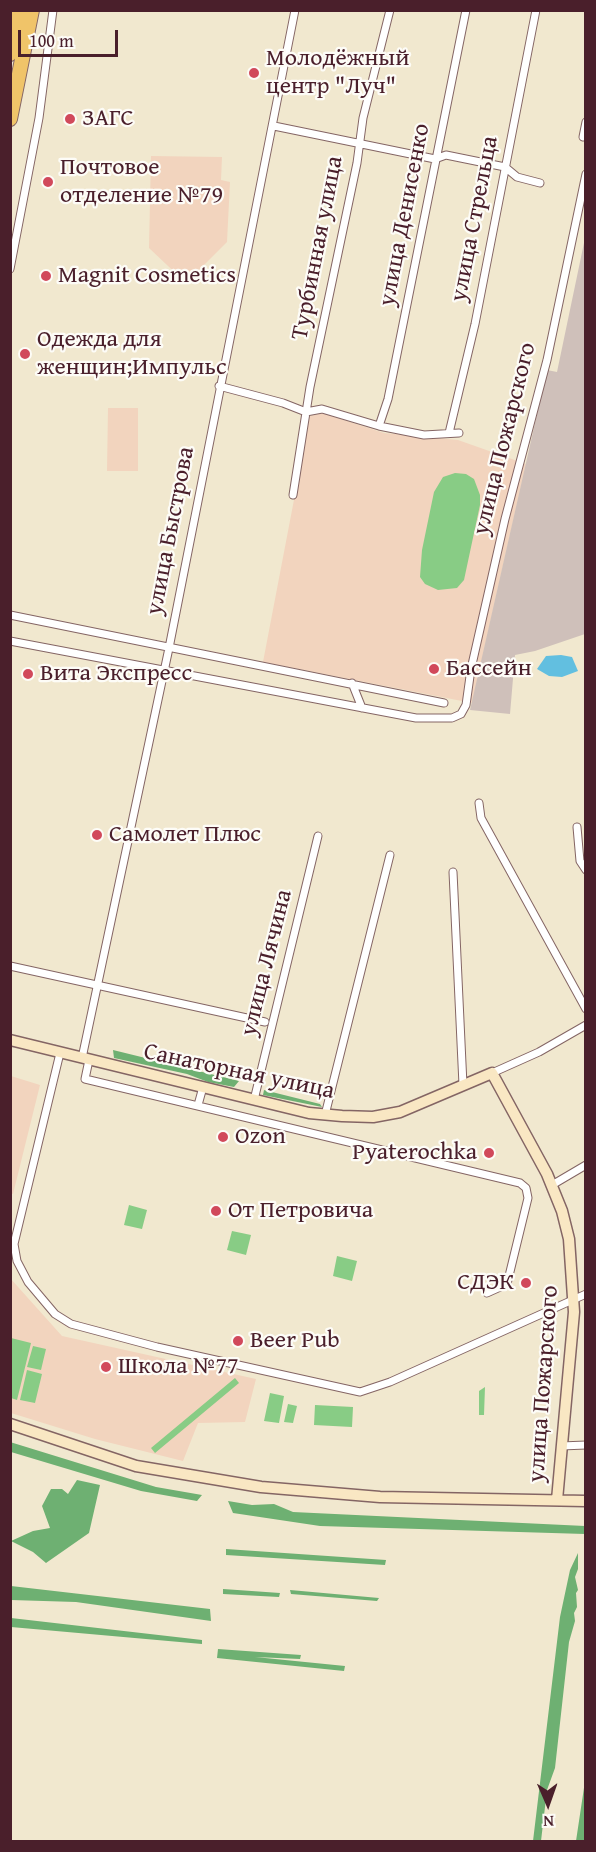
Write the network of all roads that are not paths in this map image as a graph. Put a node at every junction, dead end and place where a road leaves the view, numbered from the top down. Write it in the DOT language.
graph roads {
  1 [pos="19,10"];
  2 [pos="32,10"];
  3 [pos="53,10"];
  4 [pos="294,10"];
  5 [pos="390,10"];
  6 [pos="466,10"];
  7 [pos="536,10"];
  8 [pos="10,54"];
  9 [pos="10,119"];
  10 [pos="585,123"];
  11 [pos="274,126"];
  12 [pos="585,137"];
  13 [pos="358,144"];
  14 [pos="435,159"];
  15 [pos="505,167"];
  16 [pos="585,174"];
  17 [pos="540,183"];
  18 [pos="10,268"];
  19 [pos="219,386"];
  20 [pos="306,412"];
  21 [pos="379,426"];
  22 [pos="449,433"];
  23 [pos="459,434"];
  24 [pos="292,495"];
  25 [pos="10,615"];
  26 [pos="10,641"];
  27 [pos="169,648"];
  28 [pos="164,672"];
  29 [pos="352,683"];
  30 [pos="444,703"];
  31 [pos="362,708"];
  32 [pos="479,803"];
  33 [pos="577,827"];
  34 [pos="318,836"];
  35 [pos="390,855"];
  36 [pos="585,870"];
  37 [pos="453,872"];
  38 [pos="10,966"];
  39 [pos="97,985"];
  40 [pos="585,1010"];
  41 [pos="265,1022"];
  42 [pos="585,1024"];
  43 [pos="10,1040"];
  44 [pos="60,1053"];
  45 [pos="86,1059"];
  46 [pos="492,1073"];
  47 [pos="464,1085"];
  48 [pos="203,1087"];
  49 [pos="254,1100"];
  50 [pos="198,1105"];
  51 [pos="325,1115"];
  52 [pos="585,1165"];
  53 [pos="552,1185"];
  54 [pos="487,1293"];
  55 [pos="585,1294"];
  56 [pos="574,1298"];
  57 [pos="10,1424"];
  58 [pos="585,1445"];
  59 [pos="561,1446"];
  60 [pos="557,1500"];
  61 [pos="585,1501"];
  1 -- 8 [label="highway"];
  2 -- 9 [label="highway"];
  3 -- 18 [label="street"];
  4 -- 11 [label="street, улица Быстрова"];
  5 -- 13 [label="street, Турбинная улица"];
  6 -- 14 [label="street, улица Денисенко"];
  7 -- 15 [label="street, улица Стрельца"];
  10 -- 12 [label="street"];
  11 -- 13 [label="street"];
  11 -- 19 [label="street, улица Быстрова"];
  13 -- 14 [label="street"];
  13 -- 20 [label="street, Турбинная улица"];
  14 -- 15 [label="street"];
  14 -- 21 [label="street, улица Денисенко"];
  15 -- 17 [label="street"];
  15 -- 22 [label="street, улица Стрельца"];
  16 -- 31 [label="street, улица Пожарского"];
  19 -- 20 [label="street"];
  19 -- 27 [label="street, улица Быстрова"];
  20 -- 21 [label="street"];
  20 -- 24 [label="street, Турбинная улица"];
  21 -- 22 [label="street"];
  22 -- 23 [label="street"];
  25 -- 27 [label="street"];
  26 -- 28 [label="street"];
  27 -- 28 [label="street, улица Быстрова"];
  27 -- 29 [label="street"];
  28 -- 31 [label="street"];
  28 -- 39 [label="street, улица Быстрова"];
  29 -- 30 [label="street"];
  29 -- 31 [label="street"];
  32 -- 40 [label="street"];
  33 -- 36 [label="street"];
  34 -- 49 [label="street, улица Лячина"];
  35 -- 51 [label="street"];
  37 -- 47 [label="street"];
  38 -- 39 [label="street"];
  39 -- 41 [label="street"];
  39 -- 45 [label="street, улица Быстрова"];
  42 -- 46 [label="street, Санаторная улица"];
  43 -- 44 [label="street, Санаторная улица"];
  44 -- 45 [label="street, Санаторная улица"];
  44 -- 56 [label="street"];
  45 -- 48 [label="street, Санаторная улица"];
  45 -- 50 [label="street"];
  46 -- 47 [label="street, Санаторная улица"];
  46 -- 53 [label="street, улица Пожарского"];
  47 -- 51 [label="street, Санаторная улица"];
  48 -- 49 [label="street, Санаторная улица"];
  48 -- 50 [label="street"];
  49 -- 51 [label="street, Санаторная улица"];
  50 -- 54 [label="street"];
  52 -- 53 [label="street"];
  53 -- 56 [label="street, улица Пожарского"];
  55 -- 56 [label="street"];
  56 -- 59 [label="street, улица Пожарского"];
  57 -- 60 [label="street"];
  58 -- 59 [label="street"];
  59 -- 60 [label="street, улица Пожарского"];
  60 -- 61 [label="street"];
}
